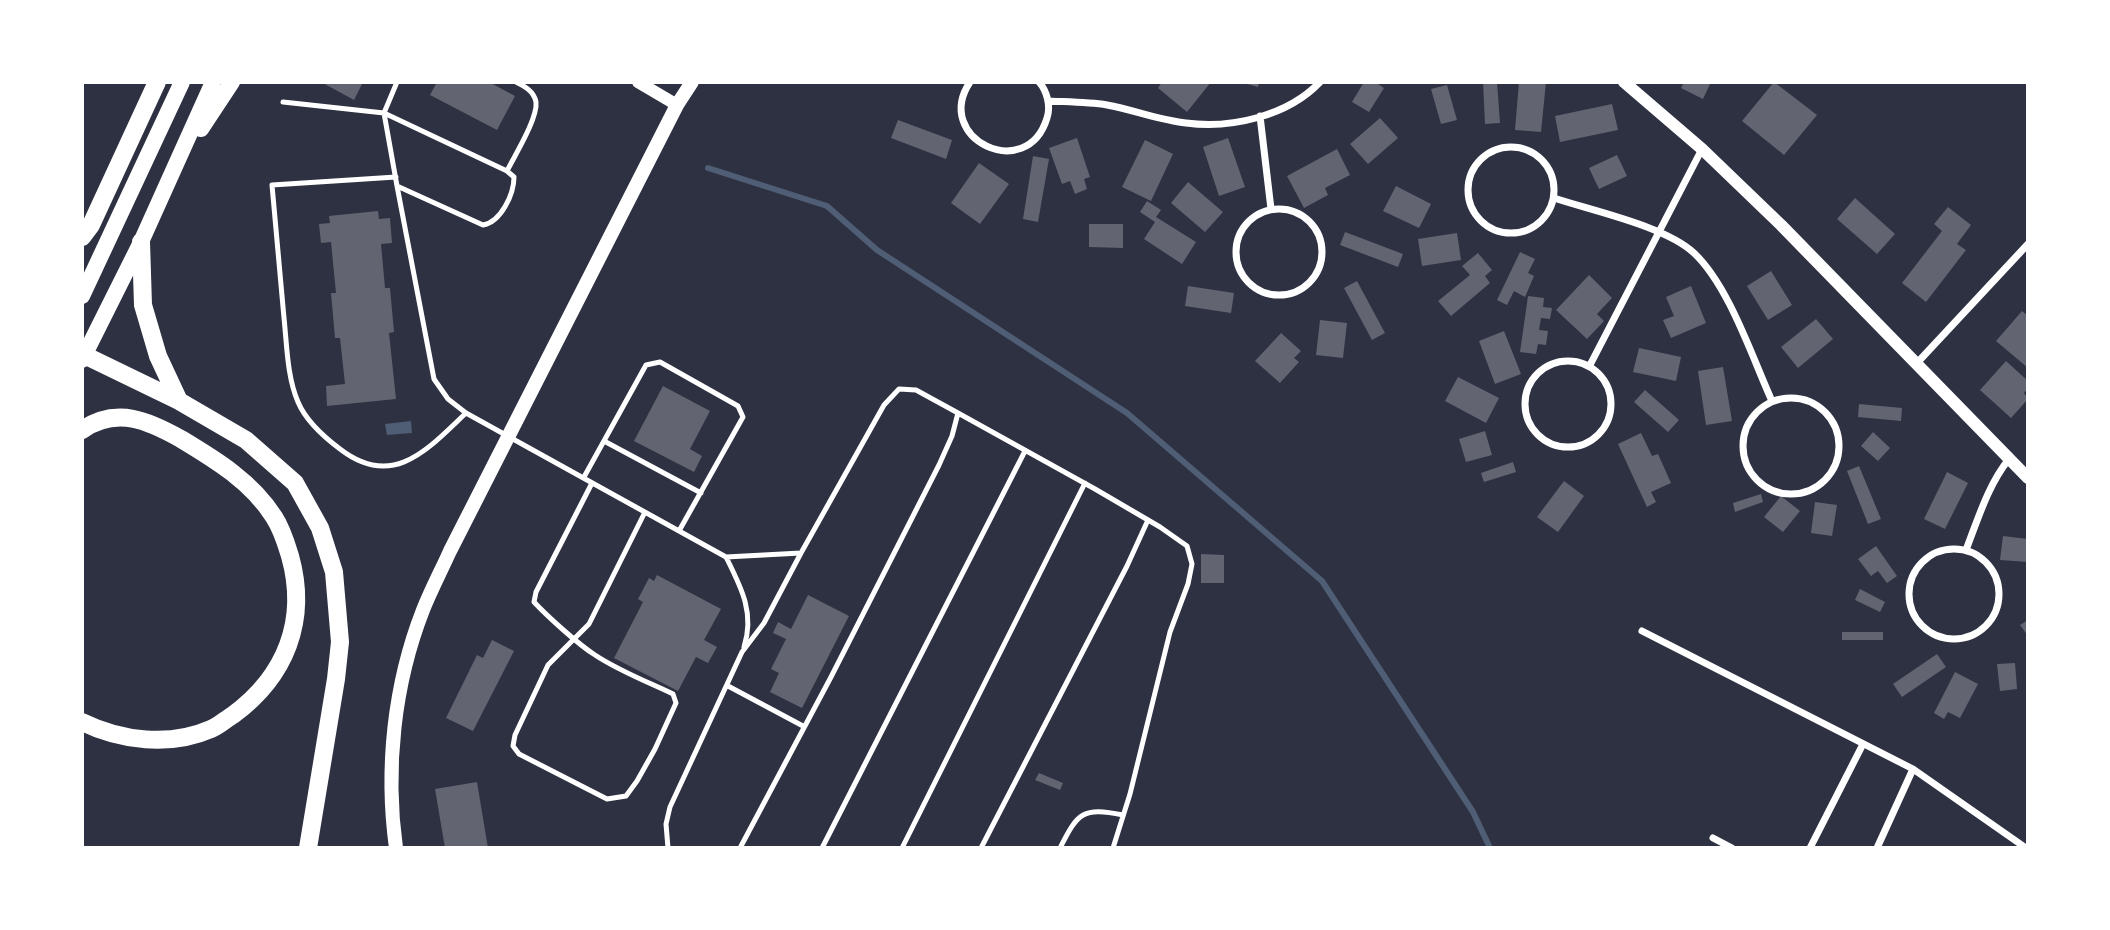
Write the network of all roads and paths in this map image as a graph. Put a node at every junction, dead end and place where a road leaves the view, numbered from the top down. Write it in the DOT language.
graph roads {
  1 [pos="157,82"];
  2 [pos="182,82"];
  3 [pos="213,82"];
  4 [pos="232,82"];
  5 [pos="397,82"];
  6 [pos="516,82"];
  7 [pos="638,82"];
  8 [pos="692,82"];
  9 [pos="971,82"];
  10 [pos="1039,82"];
  11 [pos="1320,82"];
  12 [pos="1624,82"];
  13 [pos="1048,101"];
  14 [pos="283,102"];
  15 [pos="677,105"];
  16 [pos="384,113"];
  17 [pos="1260,116"];
  18 [pos="1702,149"];
  19 [pos="174,168"];
  20 [pos="507,171"];
  21 [pos="396,177"];
  22 [pos="397,186"];
  23 [pos="1554,198"];
  24 [pos="1271,209"];
  25 [pos="1659,232"];
  26 [pos="82,237"];
  27 [pos="141,242"];
  28 [pos="2028,244"];
  29 [pos="82,296"];
  30 [pos="83,356"];
  31 [pos="1917,363"];
  32 [pos="1590,365"];
  33 [pos="180,401"];
  34 [pos="1772,401"];
  35 [pos="466,413"];
  36 [pos="958,413"];
  37 [pos="82,430"];
  38 [pos="509,435"];
  39 [pos="604,441"];
  40 [pos="1025,451"];
  41 [pos="2009,459"];
  42 [pos="584,477"];
  43 [pos="2028,478"];
  44 [pos="592,483"];
  45 [pos="1085,483"];
  46 [pos="701,493"];
  47 [pos="645,512"];
  48 [pos="1148,520"];
  49 [pos="679,531"];
  50 [pos="1966,550"];
  51 [pos="800,553"];
  52 [pos="726,557"];
  53 [pos="1642,631"];
  54 [pos="575,638"];
  55 [pos="742,652"];
  56 [pos="728,685"];
  57 [pos="82,722"];
  58 [pos="803,726"];
  59 [pos="1863,744"];
  60 [pos="1913,769"];
  61 [pos="1123,815"];
  62 [pos="1713,838"];
  63 [pos="308,848"];
  64 [pos="396,848"];
  65 [pos="668,848"];
  66 [pos="740,848"];
  67 [pos="822,848"];
  68 [pos="902,848"];
  69 [pos="981,848"];
  70 [pos="1060,848"];
  71 [pos="1113,848"];
  72 [pos="1732,848"];
  73 [pos="1811,848"];
  74 [pos="1877,848"];
  75 [pos="2026,848"];
  1 -- 26 [label="highway"];
  2 -- 29 [label="main road"];
  3 -- 19 [label="main road"];
  4 -- 19 [label="main road"];
  5 -- 16 [label="lane"];
  6 -- 20 [label="lane"];
  7 -- 15 [label="street"];
  8 -- 15 [label="main road"];
  9 -- 13 [label="street"];
  10 -- 13 [label="street"];
  11 -- 17 [label="street"];
  12 -- 18 [label="street"];
  13 -- 17 [label="street"];
  14 -- 16 [label="lane"];
  15 -- 38 [label="main road"];
  16 -- 20 [label="lane"];
  16 -- 21 [label="lane"];
  17 -- 24 [label="street"];
  18 -- 25 [label="street"];
  18 -- 31 [label="street"];
  19 -- 27 [label="main road"];
  20 -- 22 [label="lane"];
  21 -- 22 [label="lane"];
  21 -- 35 [label="lane"];
  22 -- 35 [label="lane"];
  23 -- 23 [label="street"];
  23 -- 25 [label="street"];
  24 -- 24 [label="street"];
  25 -- 32 [label="street"];
  25 -- 34 [label="street"];
  27 -- 30 [label="main road"];
  27 -- 33 [label="highway"];
  28 -- 31 [label="street"];
  30 -- 33 [label="highway"];
  31 -- 41 [label="street"];
  32 -- 32 [label="street"];
  33 -- 63 [label="highway"];
  34 -- 34 [label="street"];
  35 -- 38 [label="lane"];
  36 -- 40 [label="lane"];
  36 -- 51 [label="lane"];
  36 -- 58 [label="lane"];
  37 -- 57 [label="highway"];
  38 -- 42 [label="lane"];
  38 -- 64 [label="main road"];
  39 -- 42 [label="lane"];
  39 -- 46 [label="lane"];
  39 -- 46 [label="lane"];
  40 -- 45 [label="lane"];
  40 -- 67 [label="lane"];
  41 -- 43 [label="street"];
  41 -- 50 [label="street"];
  42 -- 44 [label="lane"];
  44 -- 47 [label="lane"];
  44 -- 54 [label="lane"];
  45 -- 48 [label="lane"];
  45 -- 68 [label="lane"];
  46 -- 49 [label="lane"];
  47 -- 49 [label="lane"];
  47 -- 54 [label="lane"];
  48 -- 61 [label="lane"];
  48 -- 69 [label="lane"];
  49 -- 52 [label="lane"];
  50 -- 50 [label="street"];
  51 -- 52 [label="lane"];
  51 -- 55 [label="lane"];
  52 -- 55 [label="lane"];
  53 -- 59 [label="street"];
  54 -- 54 [label="lane"];
  55 -- 56 [label="lane"];
  56 -- 58 [label="lane"];
  56 -- 65 [label="lane"];
  58 -- 66 [label="lane"];
  59 -- 60 [label="street"];
  59 -- 73 [label="street"];
  60 -- 74 [label="street"];
  60 -- 75 [label="street"];
  61 -- 70 [label="lane"];
  61 -- 71 [label="lane"];
  62 -- 72 [label="street"];
}
